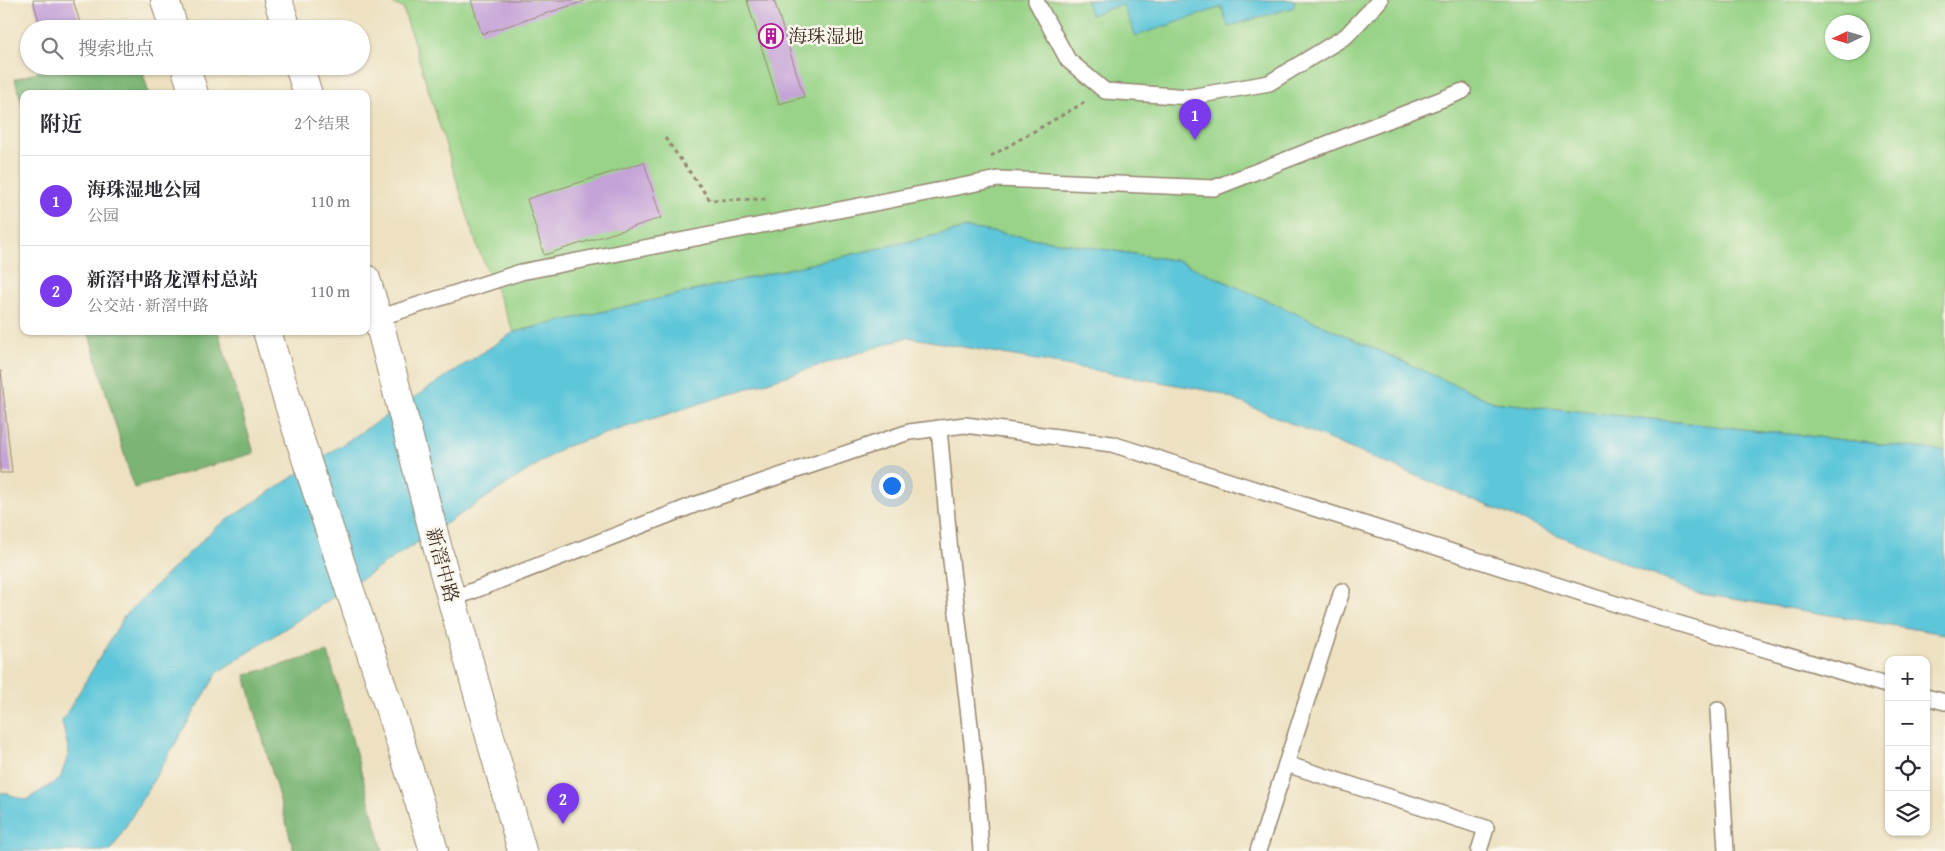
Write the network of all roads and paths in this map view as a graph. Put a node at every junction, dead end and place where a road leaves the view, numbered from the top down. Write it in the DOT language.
graph roads {
  1 [pos="164,0"];
  2 [pos="278,0"];
  3 [pos="1380,0"];
  4 [pos="1036,1"];
  5 [pos="171,20"];
  6 [pos="284,20"];
  7 [pos="188,75"];
  8 [pos="302,75"];
  9 [pos="193,90"];
  10 [pos="307,90"];
  11 [pos="1105,91"];
  12 [pos="1463,91"];
  13 [pos="665,138"];
  14 [pos="987,159"];
  15 [pos="778,199"];
  16 [pos="370,292"];
  17 [pos="378,318"];
  18 [pos="268,335"];
  19 [pos="940,428"];
  20 [pos="1342,591"];
  21 [pos="452,599"];
  22 [pos="1885,685"];
  23 [pos="1930,698"];
  24 [pos="1945,702"];
  25 [pos="1718,710"];
  26 [pos="1286,764"];
  27 [pos="434,851"];
  28 [pos="522,851"];
  29 [pos="980,851"];
  30 [pos="1258,851"];
  31 [pos="1478,851"];
  32 [pos="1726,851"];
  1 -- 5 [label="highway"];
  2 -- 6 [label="highway"];
  3 -- 11 [label="lane"];
  4 -- 11 [label="lane"];
  7 -- 9 [label="highway"];
  8 -- 10 [label="highway"];
  11 -- 14 [label="path"];
  12 -- 17 [label="lane"];
  13 -- 15 [label="path"];
  16 -- 17 [label="highway, 新滘中路"];
  17 -- 21 [label="highway, 新滘中路"];
  18 -- 27 [label="highway"];
  19 -- 21 [label="lane"];
  19 -- 22 [label="lane"];
  19 -- 29 [label="lane"];
  20 -- 26 [label="lane"];
  21 -- 28 [label="highway, 新滘中路"];
  23 -- 24 [label="lane"];
  25 -- 32 [label="lane"];
  26 -- 30 [label="lane"];
  26 -- 31 [label="lane"];
}
